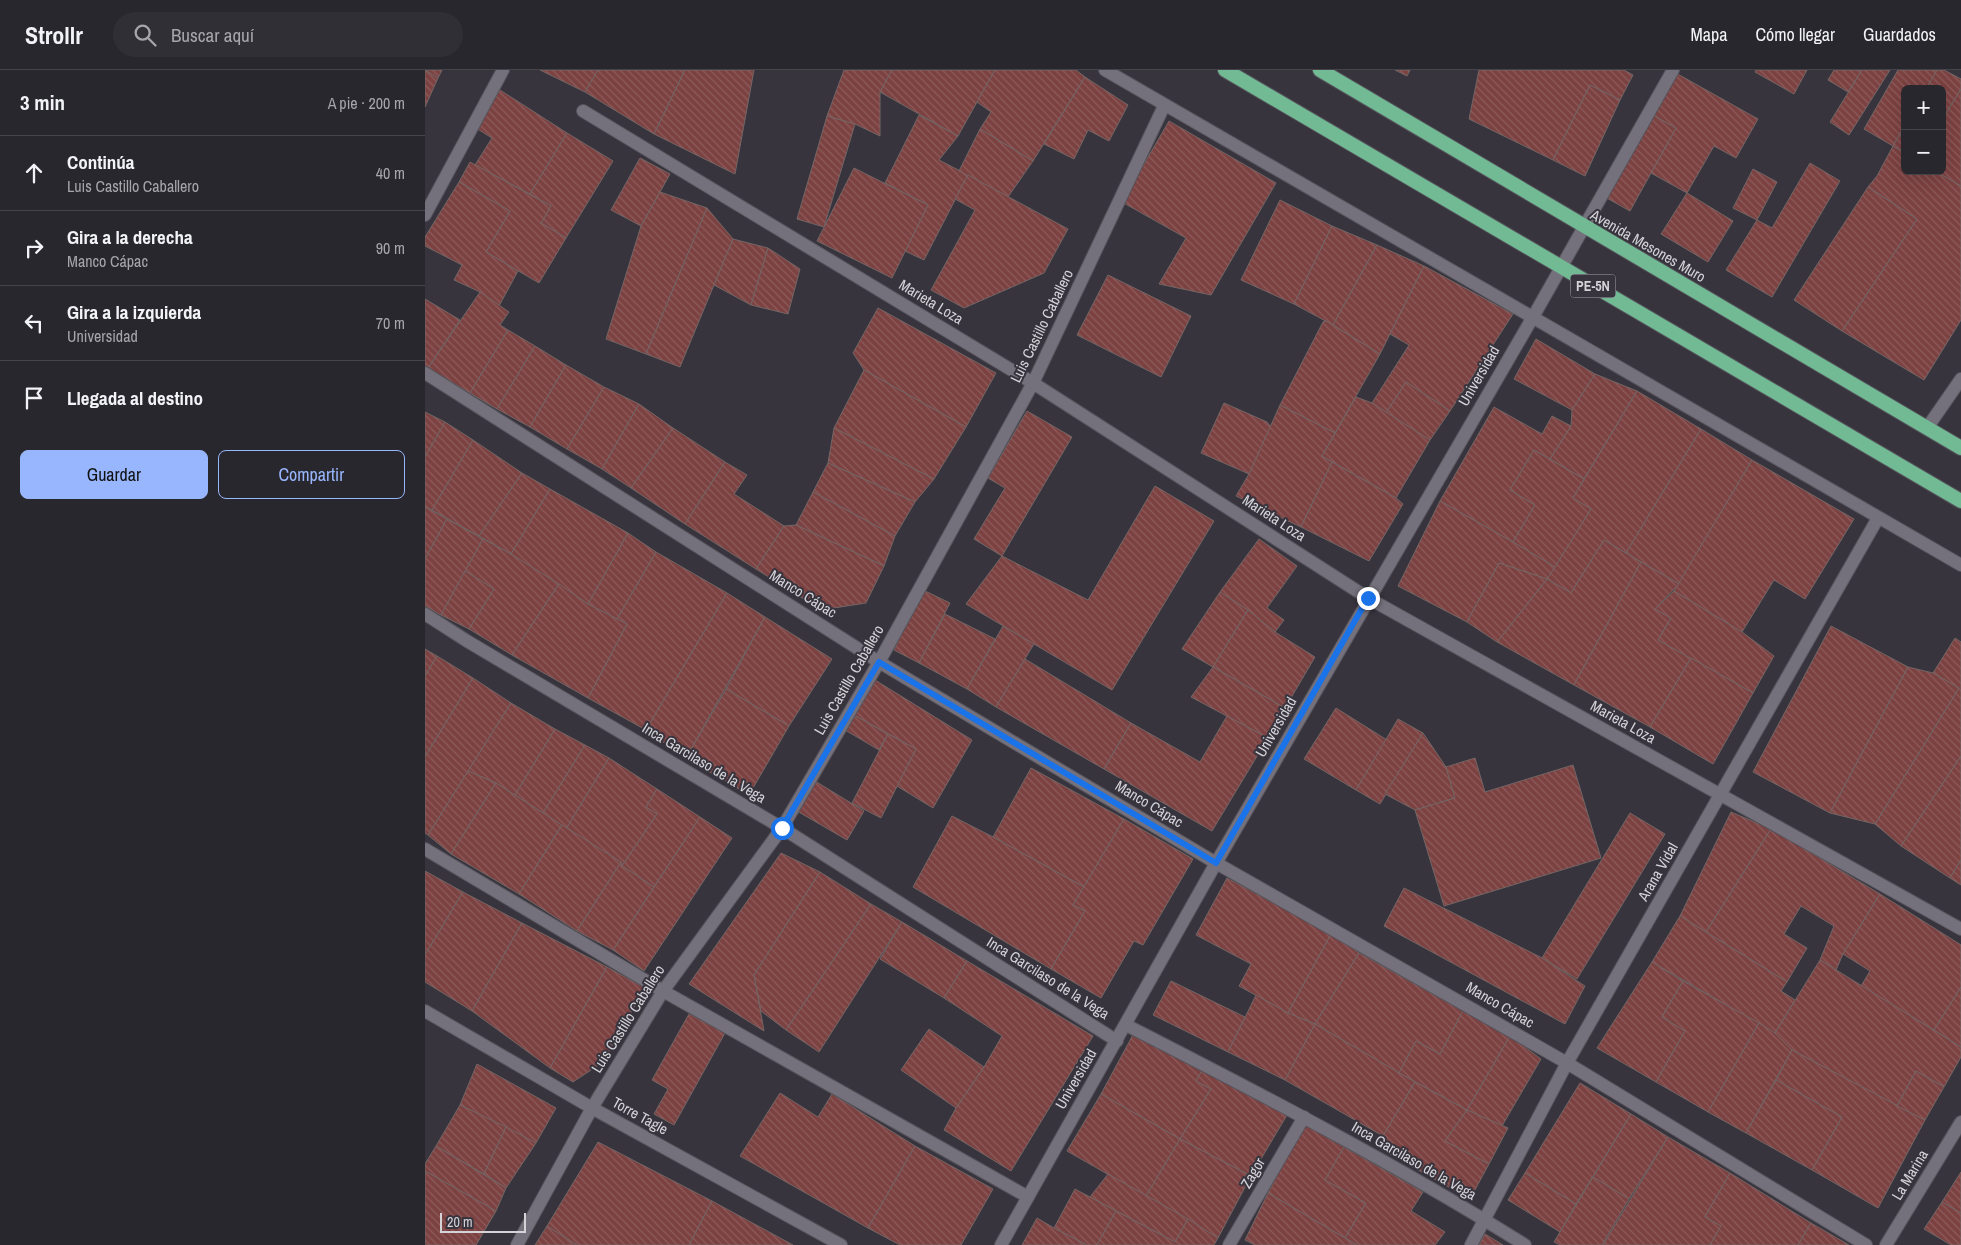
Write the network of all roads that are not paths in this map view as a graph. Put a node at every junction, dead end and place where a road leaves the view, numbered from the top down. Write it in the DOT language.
graph roads {
  1 [pos="503,70"];
  2 [pos="1105,70"];
  3 [pos="1225,70"];
  4 [pos="1320,70"];
  5 [pos="1673,70"];
  6 [pos="1165,106"];
  7 [pos="583,111"];
  8 [pos="425,215"];
  9 [pos="1584,227"];
  10 [pos="1561,267"];
  11 [pos="1533,317"];
  12 [pos="425,373"];
  13 [pos="1961,379"];
  14 [pos="1033,383"];
  15 [pos="1927,428"];
  16 [pos="1961,448"];
  17 [pos="1961,501"];
  18 [pos="1877,518"];
  19 [pos="1961,565"];
  20 [pos="1368,598"];
  21 [pos="425,614"];
  22 [pos="879,662"];
  23 [pos="1720,796"];
  24 [pos="782,828"];
  25 [pos="425,850"];
  26 [pos="1216,863"];
  27 [pos="1961,929"];
  28 [pos="663,991"];
  29 [pos="425,1011"];
  30 [pos="1126,1025"];
  31 [pos="1117,1041"];
  32 [pos="1567,1063"];
  33 [pos="592,1108"];
  34 [pos="1304,1117"];
  35 [pos="1961,1122"];
  36 [pos="1028,1197"];
  37 [pos="1486,1220"];
  38 [pos="517,1245"];
  39 [pos="841,1245"];
  40 [pos="1001,1245"];
  41 [pos="1229,1245"];
  42 [pos="1471,1245"];
  43 [pos="1525,1245"];
  44 [pos="1866,1245"];
  45 [pos="1886,1245"];
  1 -- 8 [label="street"];
  2 -- 6 [label="street"];
  3 -- 10 [label="highway, PE-5N"];
  4 -- 9 [label="highway, Avenida Mesones Muro"];
  5 -- 9 [label="street, Universidad"];
  6 -- 11 [label="street"];
  6 -- 14 [label="street, Luis Castillo Caballero"];
  7 -- 14 [label="street, Marieta Loza"];
  9 -- 10 [label="street, Universidad"];
  9 -- 15 [label="highway, Avenida Mesones Muro"];
  10 -- 11 [label="street, Universidad"];
  10 -- 17 [label="highway, PE-5N"];
  11 -- 18 [label="street"];
  11 -- 20 [label="street, Universidad"];
  12 -- 22 [label="street, Manco Cápac"];
  13 -- 15 [label="street"];
  14 -- 20 [label="street, Marieta Loza"];
  14 -- 22 [label="street, Luis Castillo Caballero"];
  15 -- 16 [label="highway, Avenida Mesones Muro"];
  18 -- 19 [label="street"];
  18 -- 23 [label="street, Arana Vidal"];
  20 -- 23 [label="street, Marieta Loza"];
  20 -- 26 [label="street, Universidad"];
  21 -- 24 [label="street, Inca Garcilaso de la Vega"];
  22 -- 24 [label="street, Luis Castillo Caballero"];
  22 -- 26 [label="street, Manco Cápac"];
  23 -- 27 [label="street, Marieta Loza"];
  23 -- 32 [label="street, Arana Vidal"];
  24 -- 28 [label="street, Luis Castillo Caballero"];
  24 -- 31 [label="street, Inca Garcilaso de la Vega"];
  25 -- 28 [label="street"];
  26 -- 30 [label="street, Universidad"];
  26 -- 32 [label="street, Manco Cápac"];
  28 -- 33 [label="street, Luis Castillo Caballero"];
  28 -- 36 [label="street"];
  29 -- 33 [label="street, Torre Tagle"];
  30 -- 31 [label="street, Universidad"];
  30 -- 34 [label="street, Inca Garcilaso de la Vega"];
  31 -- 36 [label="street, Universidad"];
  32 -- 37 [label="street, Arana Vidal"];
  32 -- 44 [label="street, Manco Cápac"];
  33 -- 38 [label="street, Luis Castillo Caballero"];
  33 -- 39 [label="street, Torre Tagle"];
  34 -- 37 [label="street, Inca Garcilaso de la Vega"];
  34 -- 41 [label="street, Zagor"];
  35 -- 45 [label="street, La Marina"];
  36 -- 40 [label="street, Universidad"];
  37 -- 42 [label="street, Arana Vidal"];
  37 -- 43 [label="street, Inca Garcilaso de la Vega"];
}
